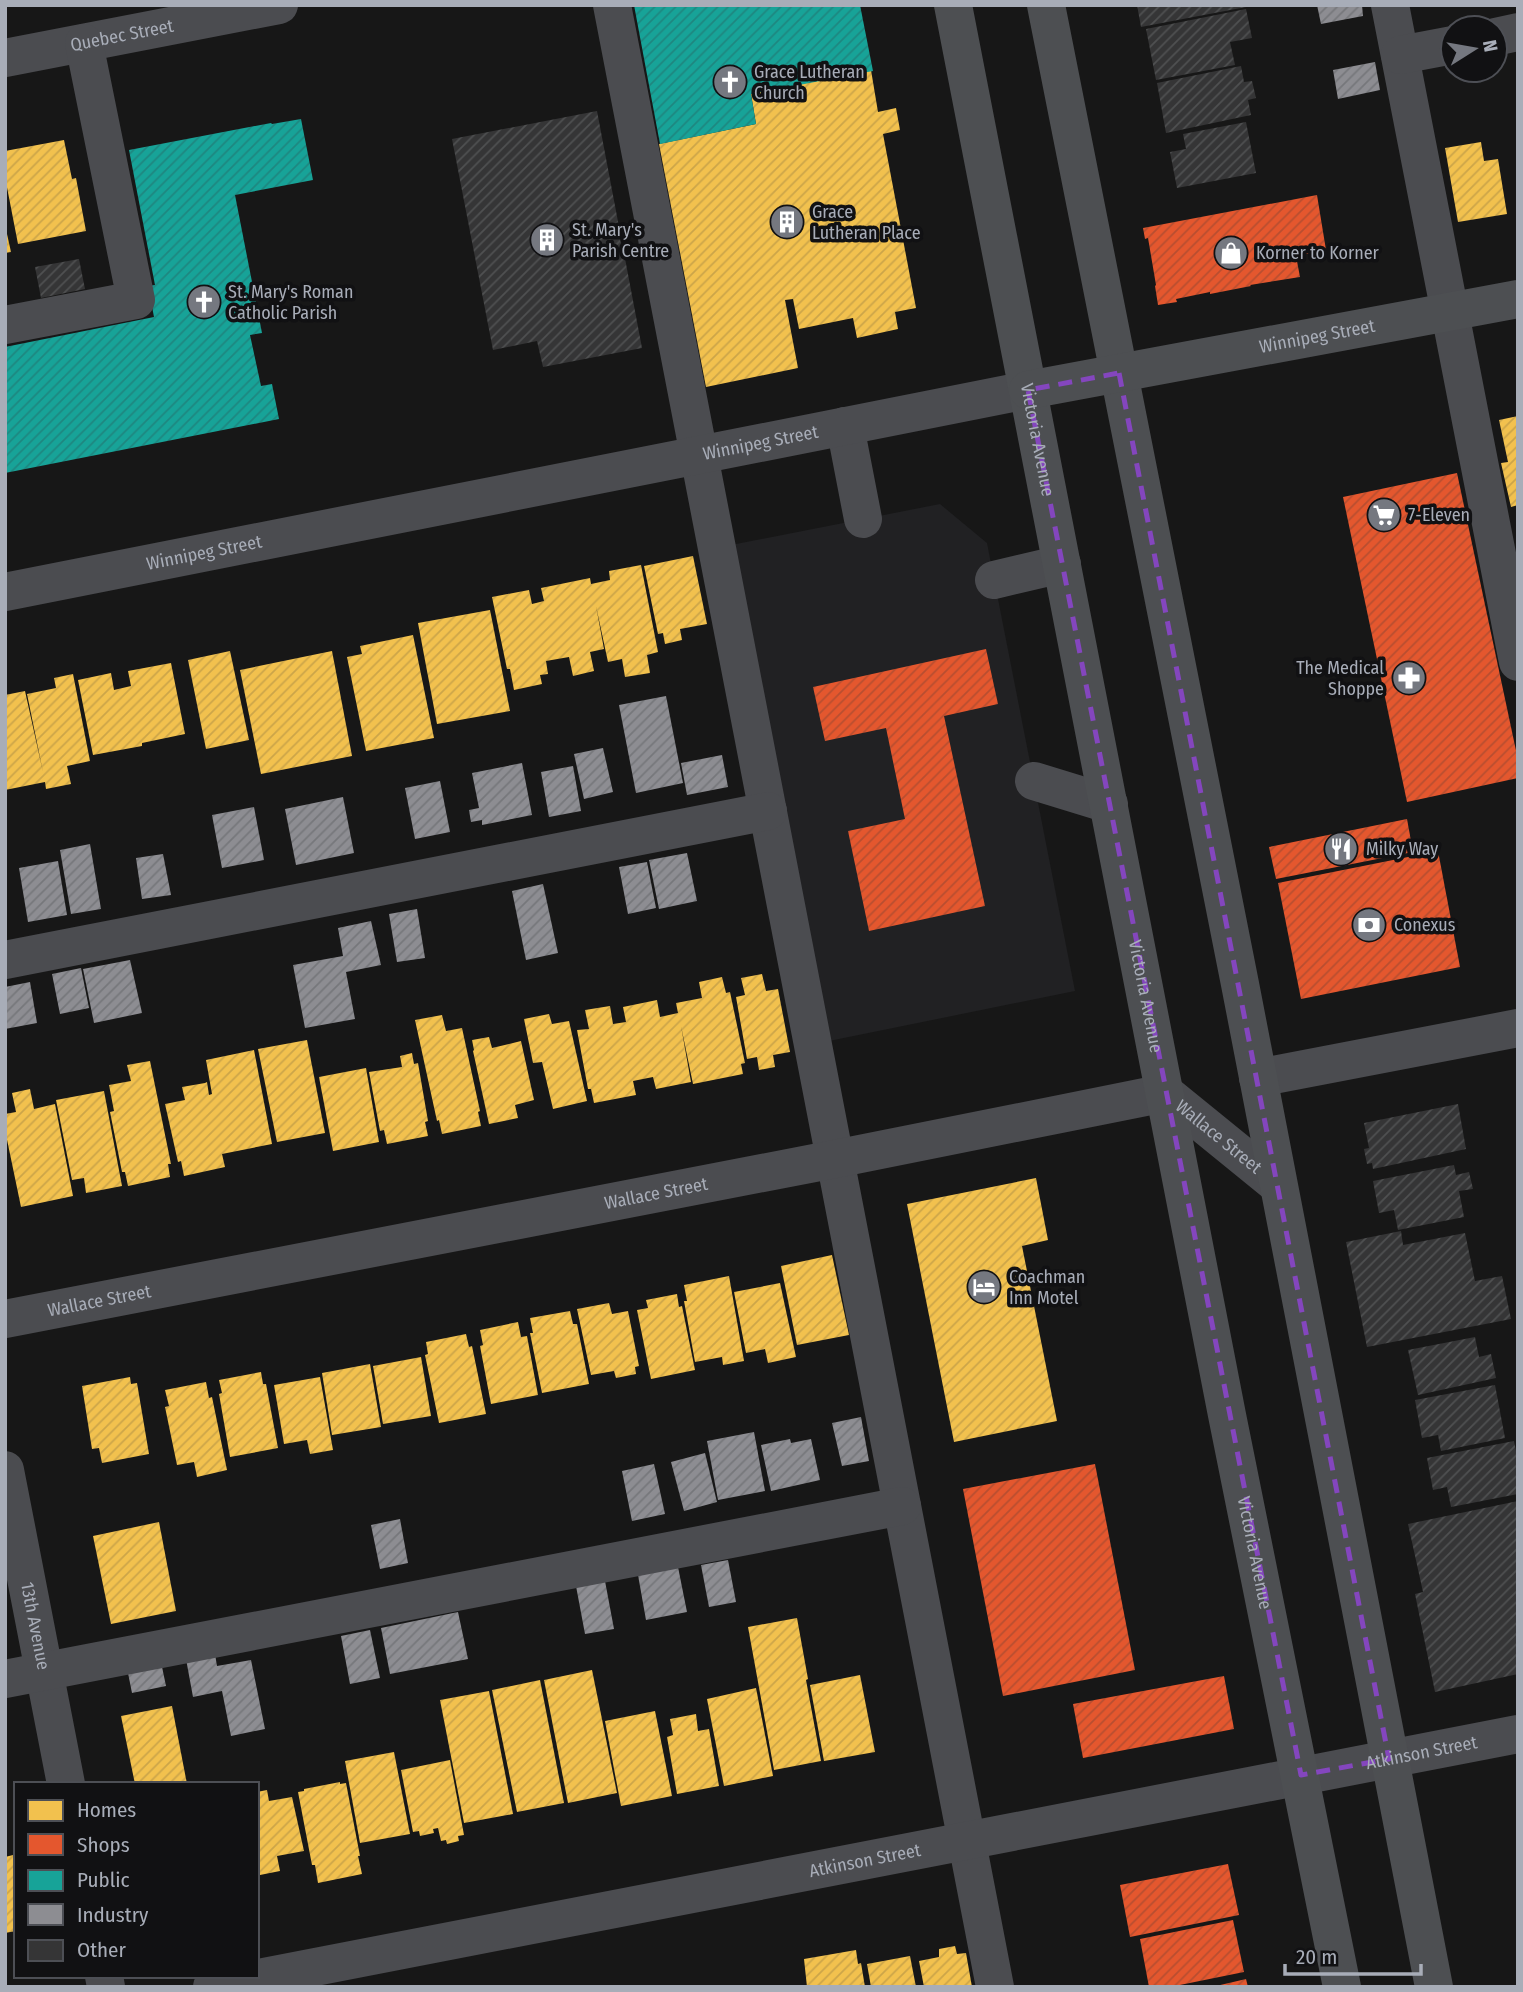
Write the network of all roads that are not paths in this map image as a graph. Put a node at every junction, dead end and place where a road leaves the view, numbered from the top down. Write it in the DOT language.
graph roads {
  1 [pos="279,5"];
  2 [pos="612,5"];
  3 [pos="953,5"];
  4 [pos="1046,5"];
  5 [pos="1390,5"];
  6 [pos="84,43"];
  7 [pos="1439,48"];
  8 [pos="1400,55"];
  9 [pos="5,58"];
  10 [pos="1518,299"];
  11 [pos="1450,312"];
  12 [pos="5,325"];
  13 [pos="1119,373"];
  14 [pos="1028,390"];
  15 [pos="845,426"];
  16 [pos="698,455"];
  17 [pos="863,519"];
  18 [pos="1062,564"];
  19 [pos="994,580"];
  20 [pos="5,592"];
  21 [pos="1518,662"];
  22 [pos="1034,781"];
  23 [pos="1109,804"];
  24 [pos="768,811"];
  25 [pos="5,960"];
  26 [pos="1518,1028"];
  27 [pos="1258,1078"];
  28 [pos="1165,1093"];
  29 [pos="835,1159"];
  30 [pos="1278,1185"];
  31 [pos="5,1319"];
  32 [pos="5,1470"];
  33 [pos="902,1506"];
  34 [pos="44,1672"];
  35 [pos="5,1679"];
  36 [pos="1518,1734"];
  37 [pos="1389,1759"];
  38 [pos="1301,1775"];
  39 [pos="66,1782"];
  40 [pos="967,1841"];
  41 [pos="259,1978"];
  42 [pos="259,1978"];
  43 [pos="212,1987"];
  44 [pos="995,1987"];
  45 [pos="1342,1987"];
  46 [pos="1434,1987"];
  1 -- 6 [label="street, Quebec Street"];
  2 -- 16 [label="street"];
  3 -- 14 [label="main road, Victoria Avenue"];
  4 -- 13 [label="main road"];
  5 -- 8 [label="street"];
  6 -- 9 [label="street, Quebec Street"];
  6 -- 12 [label="street"];
  7 -- 8 [label="street"];
  8 -- 11 [label="street"];
  10 -- 11 [label="main road, Winnipeg Street"];
  11 -- 13 [label="main road, Winnipeg Street"];
  11 -- 21 [label="street"];
  13 -- 14 [label="main road, Winnipeg Street"];
  13 -- 27 [label="main road"];
  14 -- 15 [label="street, Winnipeg Street"];
  14 -- 18 [label="main road, Victoria Avenue"];
  15 -- 16 [label="street, Winnipeg Street"];
  15 -- 17 [label="street"];
  16 -- 20 [label="street, Winnipeg Street"];
  16 -- 24 [label="street"];
  18 -- 19 [label="street"];
  18 -- 23 [label="main road, Victoria Avenue"];
  22 -- 23 [label="street"];
  23 -- 28 [label="main road, Victoria Avenue"];
  24 -- 25 [label="street"];
  24 -- 29 [label="street"];
  26 -- 27 [label="street"];
  27 -- 30 [label="main road"];
  28 -- 29 [label="street, Wallace Street"];
  28 -- 30 [label="street, Wallace Street"];
  28 -- 38 [label="main road, Victoria Avenue"];
  29 -- 31 [label="street, Wallace Street"];
  29 -- 33 [label="street"];
  30 -- 37 [label="main road"];
  32 -- 34 [label="street, 13th Avenue"];
  33 -- 34 [label="street"];
  33 -- 40 [label="street"];
  34 -- 35 [label="street"];
  34 -- 39 [label="street, 13th Avenue"];
  36 -- 37 [label="street, Atkinson Street"];
  37 -- 38 [label="street, Atkinson Street"];
  37 -- 46 [label="main road"];
  38 -- 40 [label="street, Atkinson Street"];
  38 -- 45 [label="main road, Victoria Avenue"];
  40 -- 41 [label="street, Atkinson Street"];
  40 -- 44 [label="street"];
  42 -- 43 [label="street, Atkinson Street"];
}
